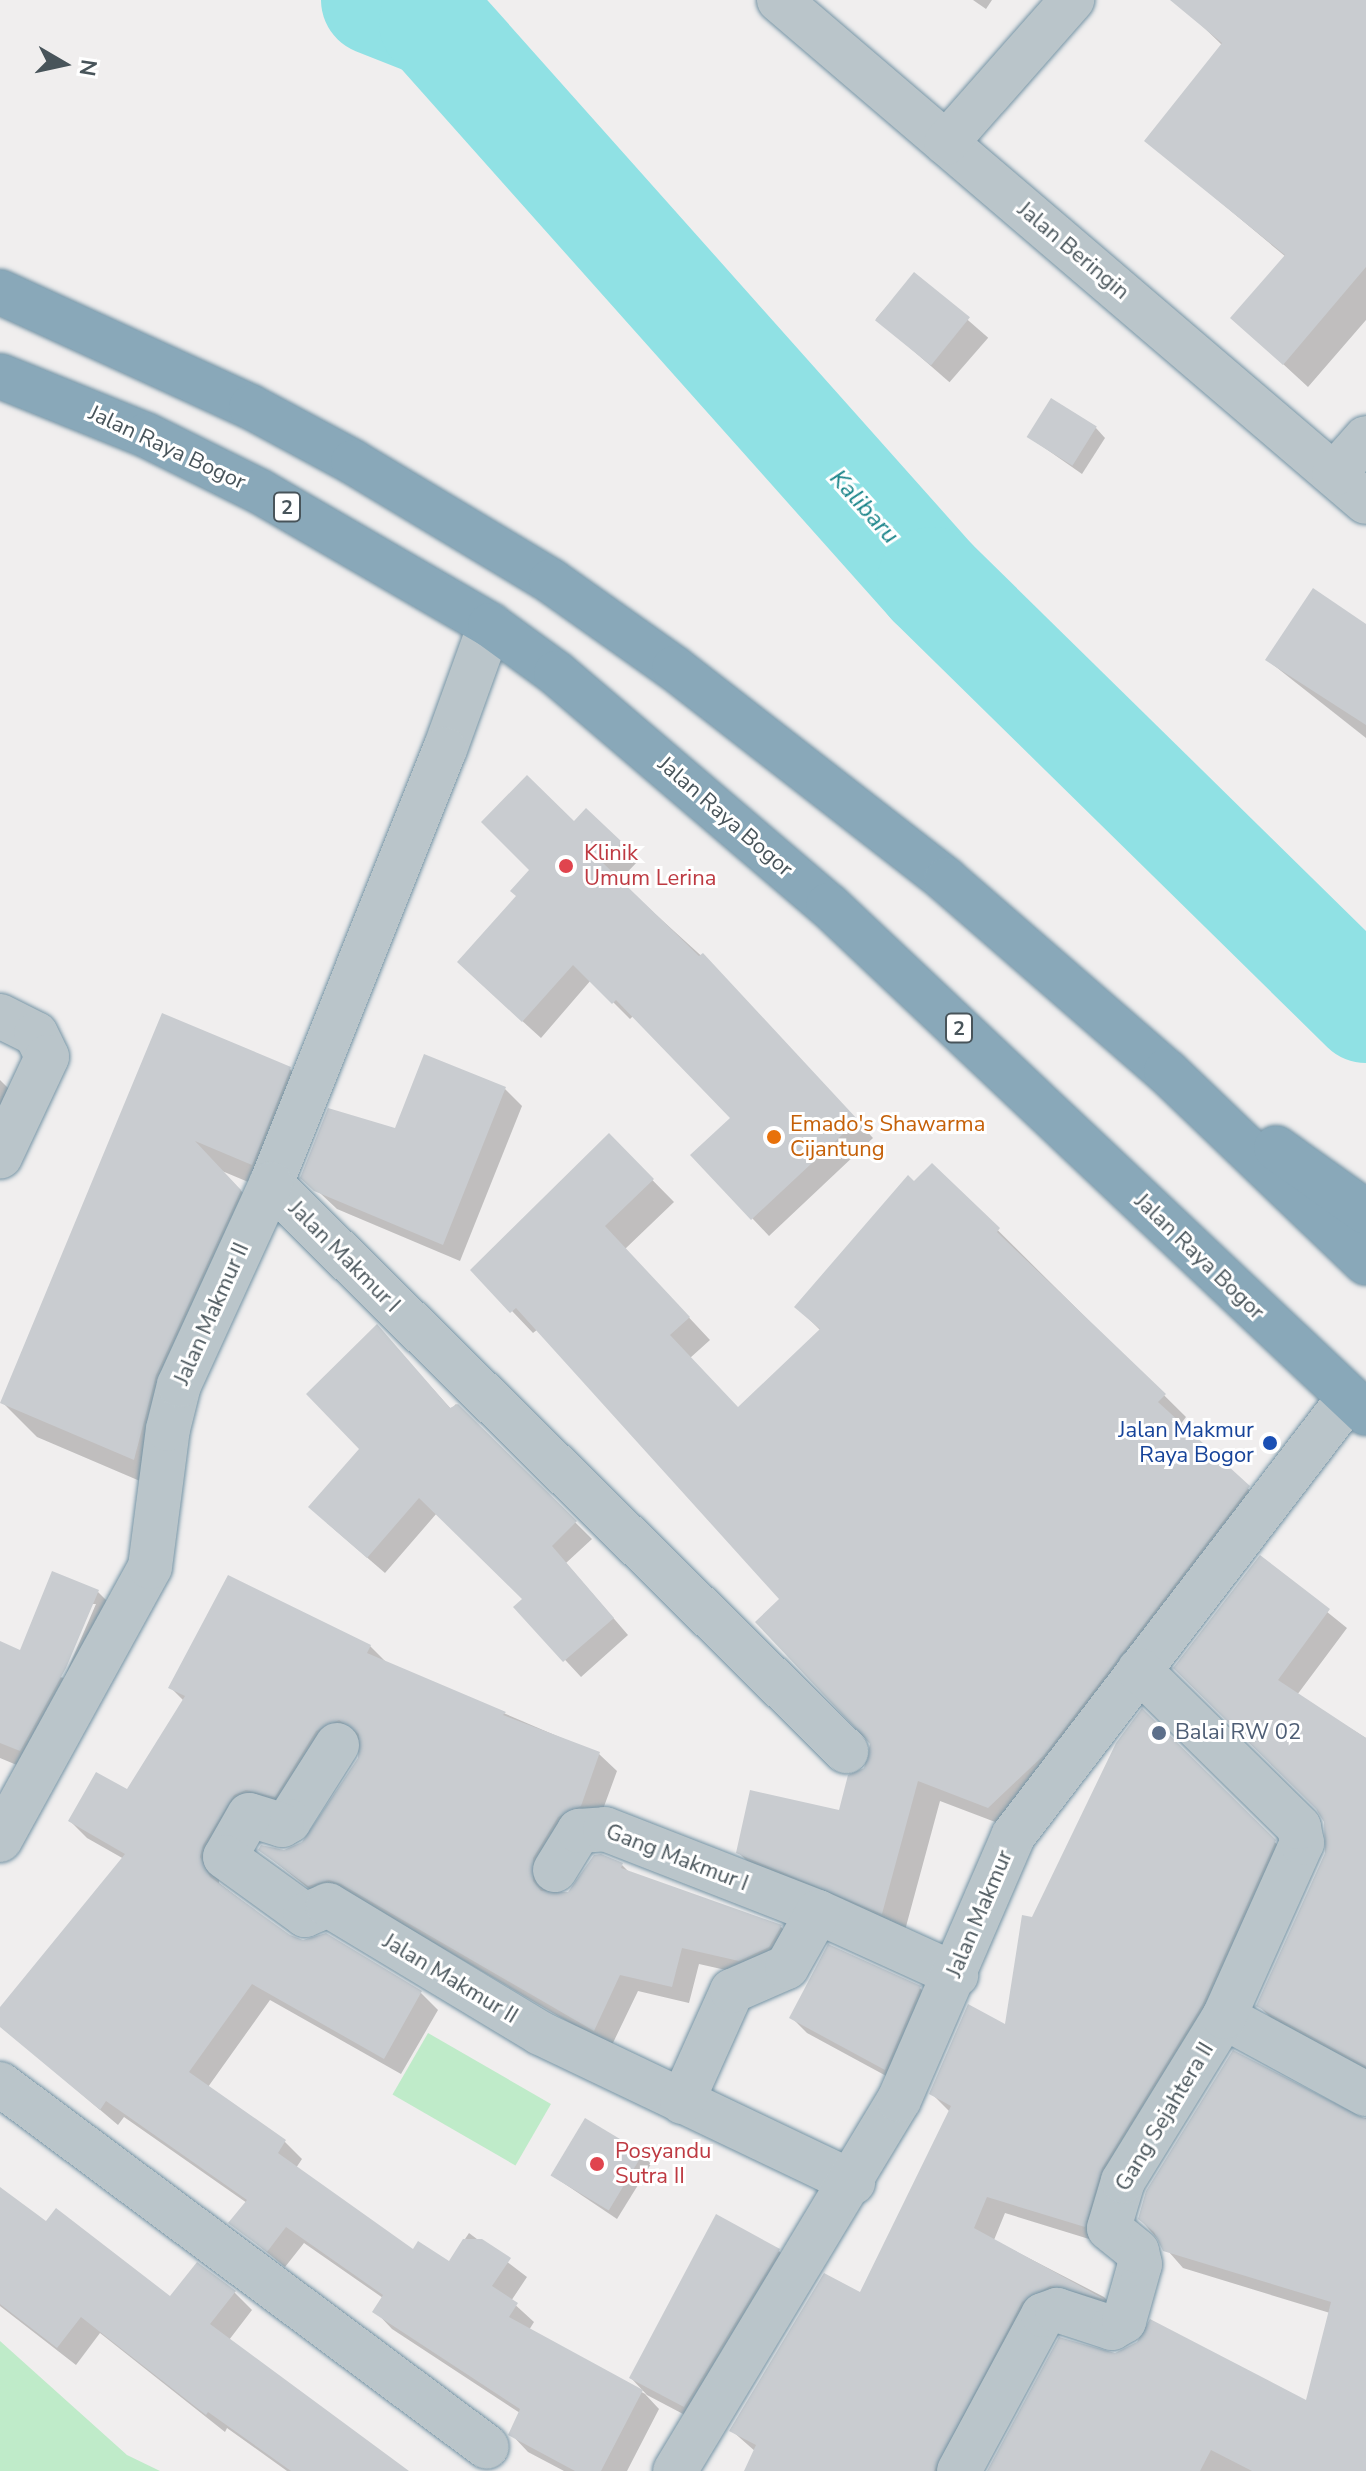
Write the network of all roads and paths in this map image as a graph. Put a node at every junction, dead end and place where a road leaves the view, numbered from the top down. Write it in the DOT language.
graph roads {
  1 [pos="779,0"];
  2 [pos="1072,0"];
  3 [pos="946,143"];
  4 [pos="0,292"];
  5 [pos="0,376"];
  6 [pos="1366,438"];
  7 [pos="1350,488"];
  8 [pos="490,625"];
  9 [pos="0,1016"];
  10 [pos="1166,1071"];
  11 [pos="0,1157"];
  12 [pos="271,1184"];
  13 [pos="1366,1212"];
  14 [pos="1366,1263"];
  15 [pos="1360,1414"];
  16 [pos="1139,1670"];
  17 [pos="337,1745"];
  18 [pos="846,1751"];
  19 [pos="0,1840"];
  20 [pos="555,1870"];
  21 [pos="818,1912"];
  22 [pos="956,1975"];
  23 [pos="1224,2017"];
  24 [pos="0,2084"];
  25 [pos="1366,2094"];
  26 [pos="682,2102"];
  27 [pos="853,2182"];
  28 [pos="487,2447"];
  29 [pos="675,2471"];
  30 [pos="959,2471"];
  1 -- 3 [label="street, Jalan Beringin"];
  2 -- 3 [label="street"];
  3 -- 7 [label="street, Jalan Beringin"];
  4 -- 10 [label="highway"];
  5 -- 8 [label="highway, Jalan Raya Bogor / 2"];
  6 -- 7 [label="street"];
  8 -- 12 [label="street, Jalan Makmur I"];
  8 -- 15 [label="highway, Jalan Raya Bogor / 2"];
  9 -- 11 [label="street"];
  10 -- 13 [label="highway"];
  10 -- 14 [label="highway"];
  12 -- 18 [label="street, Jalan Makmur I"];
  12 -- 19 [label="street, Jalan Makmur II"];
  15 -- 16 [label="street, Jalan Makmur"];
  16 -- 22 [label="street, Jalan Makmur"];
  16 -- 23 [label="street, Gang Sejahtera II"];
  17 -- 26 [label="street, Jalan Makmur II"];
  20 -- 21 [label="street, Gang Makmur I"];
  21 -- 22 [label="street, Gang Makmur I"];
  21 -- 26 [label="street"];
  22 -- 27 [label="street, Jalan Makmur"];
  23 -- 25 [label="street, Gang Sejahtera II"];
  23 -- 30 [label="street, Gang Sejahtera II"];
  24 -- 28 [label="street"];
  26 -- 27 [label="street, Jalan Makmur II"];
  27 -- 29 [label="street, Jalan Makmur"];
}
